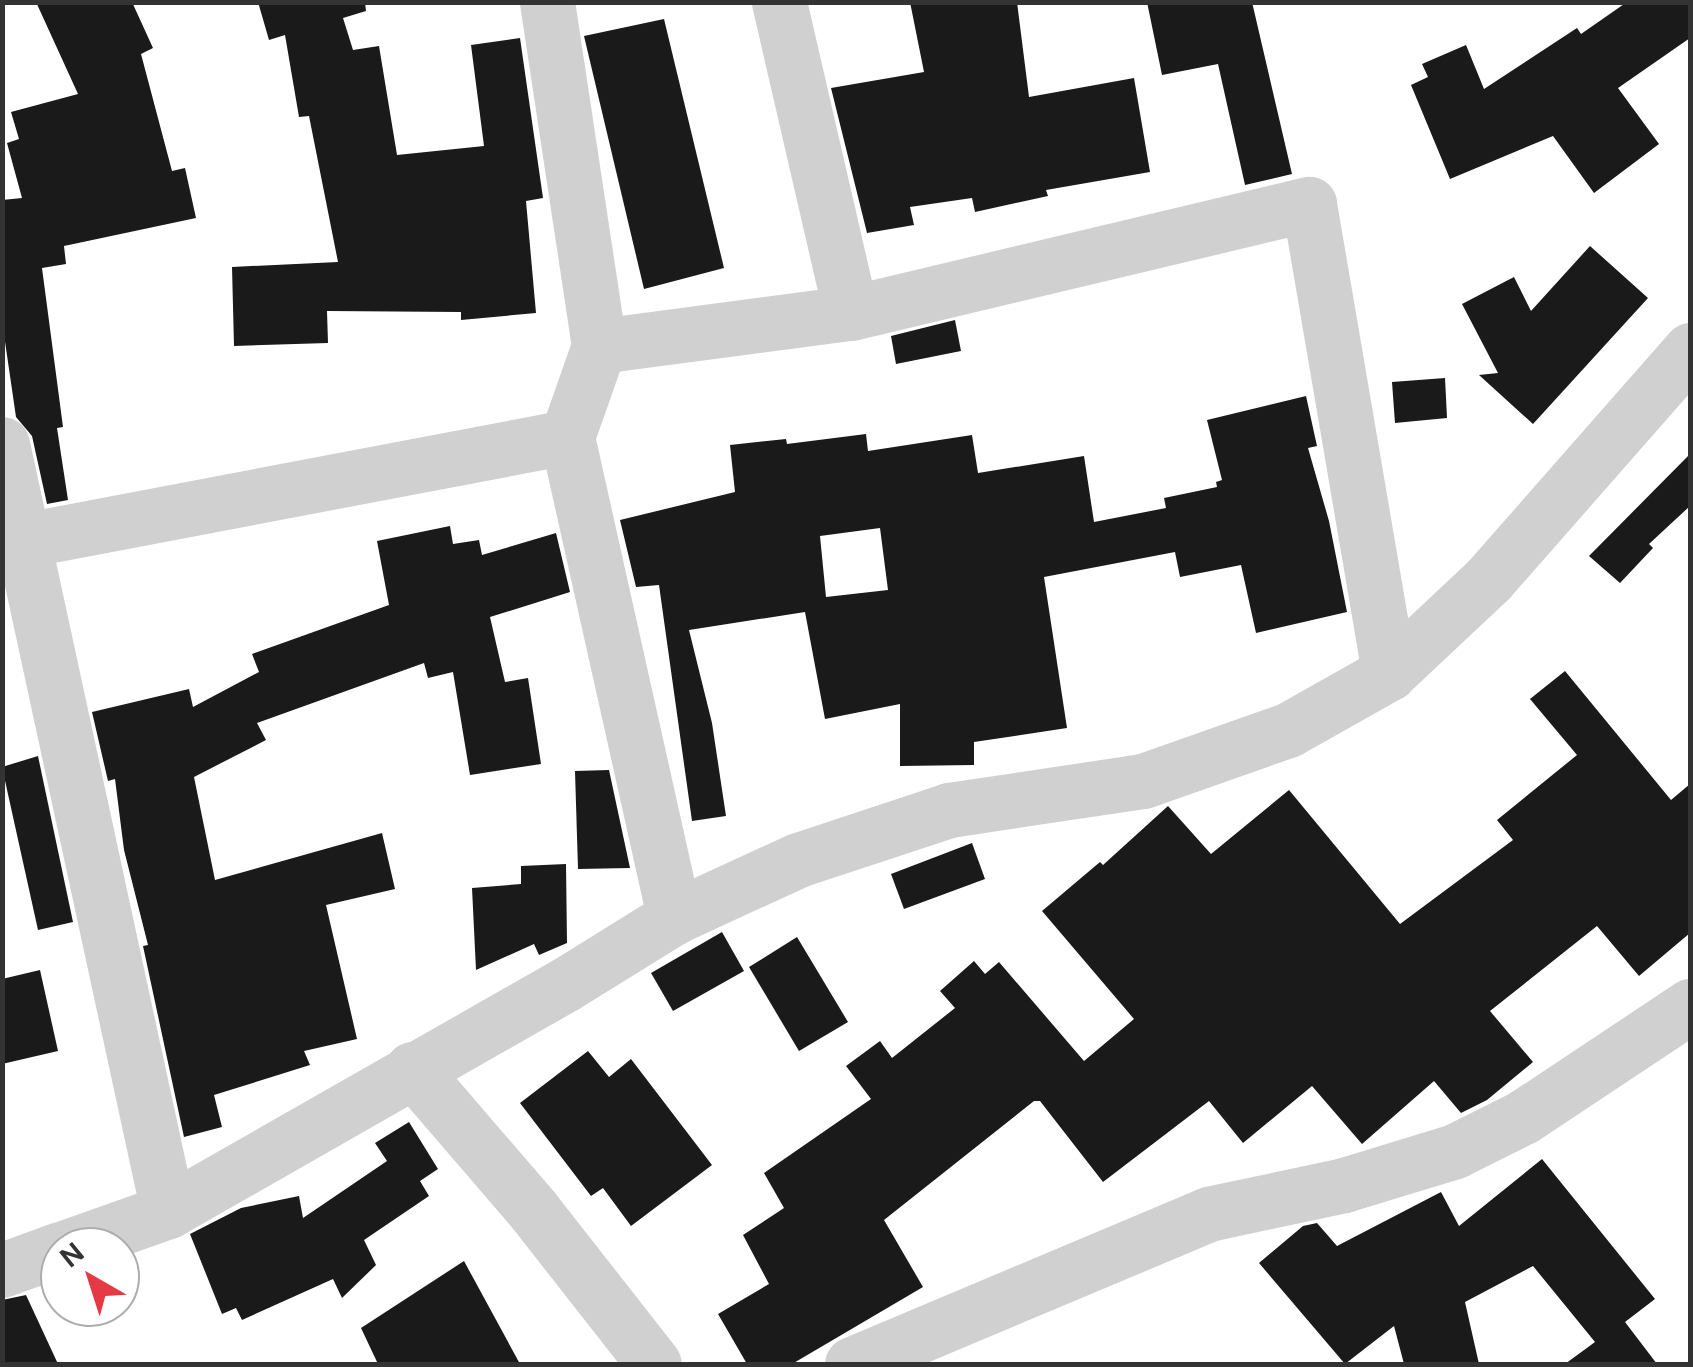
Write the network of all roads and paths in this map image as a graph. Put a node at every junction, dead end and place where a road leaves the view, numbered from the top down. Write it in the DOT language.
graph roads {
  1 [pos="546,2"];
  2 [pos="780,2"];
  3 [pos="850,313"];
  4 [pos="598,346"];
  5 [pos="1690,350"];
  6 [pos="567,437"];
  7 [pos="2,444"];
  8 [pos="24,540"];
  9 [pos="1390,673"];
  10 [pos="674,917"];
  11 [pos="1690,1006"];
  12 [pos="412,1069"];
  13 [pos="168,1211"];
  14 [pos="123,1227"];
  15 [pos="40,1257"];
  16 [pos="2,1270"];
  17 [pos="654,1364"];
  18 [pos="852,1364"];
  1 -- 4 [label="street"];
  2 -- 3 [label="street"];
  3 -- 4 [label="street"];
  3 -- 9 [label="street"];
  4 -- 6 [label="street"];
  5 -- 9 [label="street"];
  6 -- 8 [label="street"];
  6 -- 10 [label="street"];
  7 -- 8 [label="street"];
  8 -- 13 [label="street"];
  9 -- 10 [label="street"];
  10 -- 12 [label="street"];
  11 -- 18 [label="street"];
  12 -- 13 [label="street"];
  12 -- 17 [label="street"];
  13 -- 14 [label="street"];
  15 -- 16 [label="street"];
}
